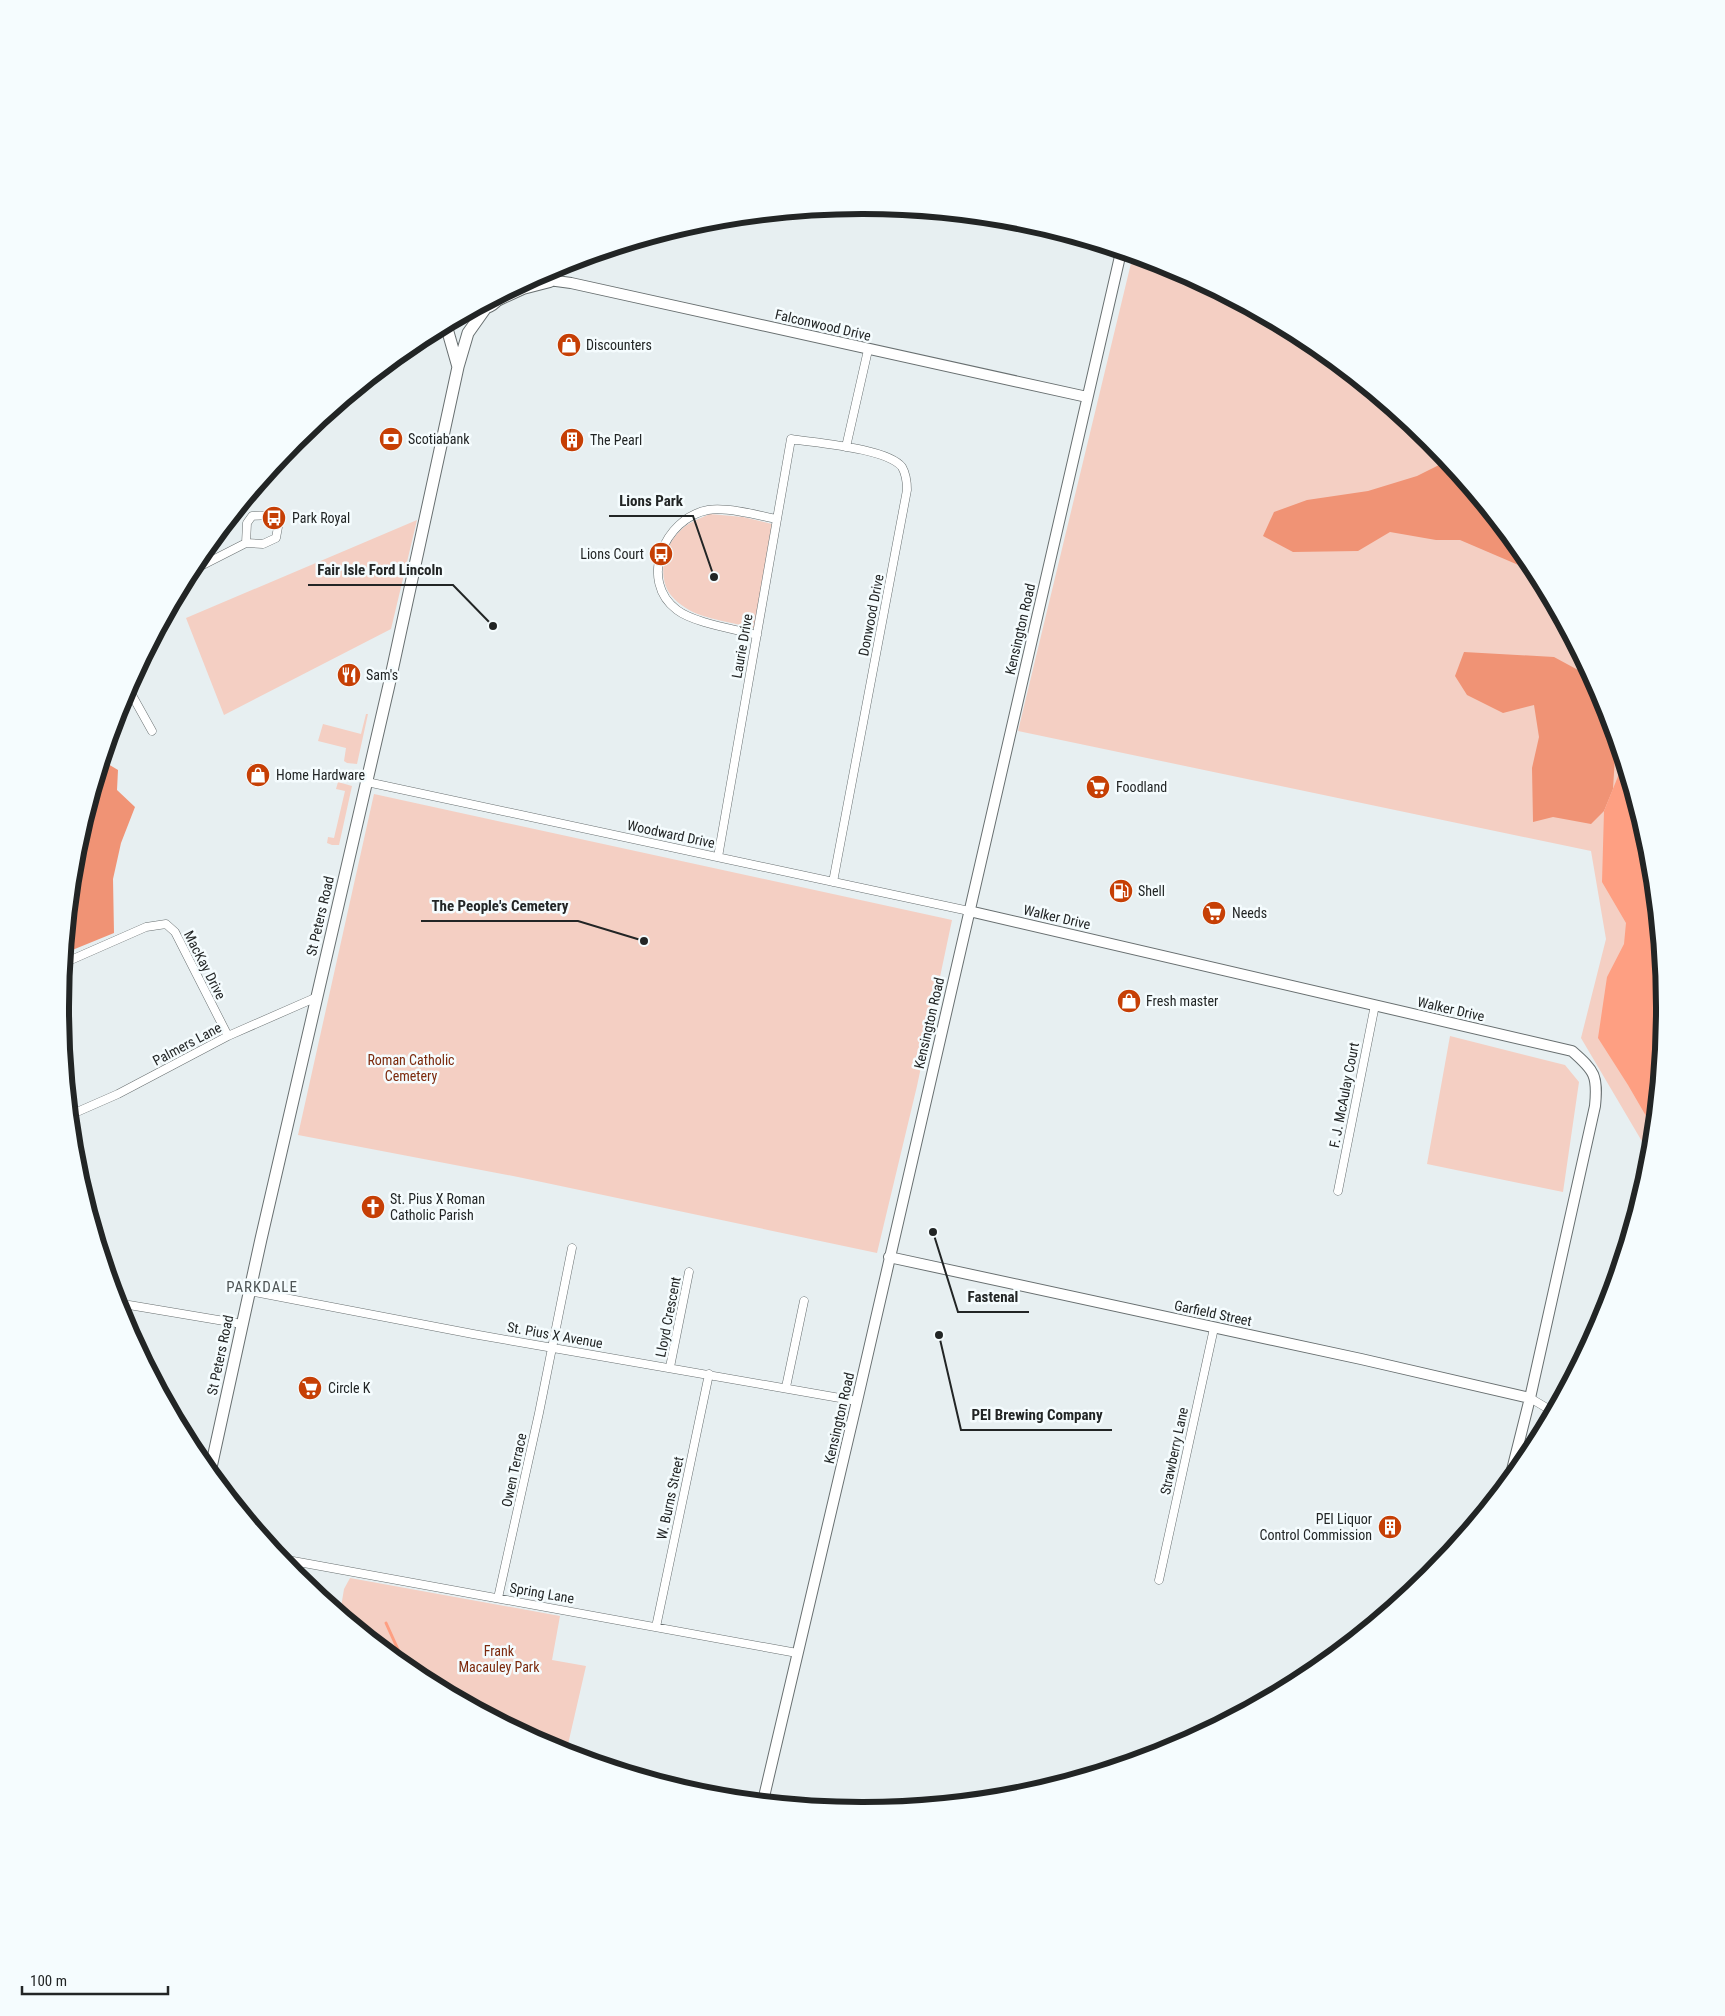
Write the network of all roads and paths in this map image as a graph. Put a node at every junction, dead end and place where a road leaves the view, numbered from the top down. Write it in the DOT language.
graph roads {
  1 [pos="1120,257"];
  2 [pos="547,280"];
  3 [pos="553,281"];
  4 [pos="533,286"];
  5 [pos="483,311"];
  6 [pos="448,332"];
  7 [pos="868,350"];
  8 [pos="458,367"];
  9 [pos="1087,397"];
  10 [pos="791,440"];
  11 [pos="846,447"];
  12 [pos="776,520"];
  13 [pos="246,543"];
  14 [pos="205,564"];
  15 [pos="757,635"];
  16 [pos="133,696"];
  17 [pos="152,731"];
  18 [pos="367,782"];
  19 [pos="718,858"];
  20 [pos="833,882"];
  21 [pos="969,911"];
  22 [pos="70,960"];
  23 [pos="317,997"];
  24 [pos="1375,1005"];
  25 [pos="228,1036"];
  26 [pos="76,1112"];
  27 [pos="1338,1191"];
  28 [pos="572,1248"];
  29 [pos="889,1257"];
  30 [pos="689,1272"];
  31 [pos="249,1291"];
  32 [pos="804,1301"];
  33 [pos="127,1306"];
  34 [pos="242,1324"];
  35 [pos="1214,1328"];
  36 [pos="553,1347"];
  37 [pos="670,1367"];
  38 [pos="709,1374"];
  39 [pos="786,1387"];
  40 [pos="1530,1398"];
  41 [pos="858,1401"];
  42 [pos="1548,1409"];
  43 [pos="1514,1460"];
  44 [pos="212,1462"];
  45 [pos="294,1561"];
  46 [pos="1159,1580"];
  47 [pos="498,1598"];
  48 [pos="656,1627"];
  49 [pos="798,1653"];
  50 [pos="764,1796"];
  1 -- 9 [label="street, Kensington Road"];
  2 -- 3 [label="street, Falconwood Drive"];
  3 -- 4 [label="street, Falconwood Drive"];
  3 -- 7 [label="street, Falconwood Drive"];
  5 -- 8 [label="main road, St Peters Road"];
  6 -- 8 [label="main road, St Peters Road"];
  7 -- 9 [label="street, Falconwood Drive"];
  7 -- 11 [label="street"];
  8 -- 18 [label="main road, St Peters Road"];
  9 -- 21 [label="street, Kensington Road"];
  10 -- 11 [label="street, Donwood Drive"];
  10 -- 12 [label="street, Laurie Drive"];
  11 -- 20 [label="street, Donwood Drive"];
  12 -- 15 [label="street, Laurie Drive"];
  12 -- 15 [label="street"];
  13 -- 13 [label="street"];
  13 -- 14 [label="street"];
  15 -- 19 [label="street, Laurie Drive"];
  16 -- 17 [label="street"];
  18 -- 19 [label="street, Woodward Drive"];
  18 -- 23 [label="main road, St Peters Road"];
  19 -- 20 [label="street, Woodward Drive"];
  20 -- 21 [label="street, Woodward Drive"];
  21 -- 24 [label="street, Walker Drive"];
  21 -- 29 [label="street, Kensington Road"];
  22 -- 25 [label="street, MacKay Drive"];
  23 -- 25 [label="street, Palmers Lane"];
  23 -- 31 [label="main road, St Peters Road"];
  24 -- 27 [label="street, F. J. McAulay Court"];
  24 -- 40 [label="street, Walker Drive"];
  25 -- 26 [label="street, Palmers Lane"];
  28 -- 36 [label="street, Owen Terrace"];
  29 -- 35 [label="street, Garfield Street"];
  29 -- 41 [label="street, Kensington Road"];
  30 -- 37 [label="street, Lloyd Crescent"];
  31 -- 34 [label="main road, St Peters Road"];
  31 -- 36 [label="street, St. Pius X Avenue"];
  32 -- 39 [label="street"];
  33 -- 34 [label="street"];
  34 -- 44 [label="main road, St Peters Road"];
  35 -- 40 [label="street, Garfield Street"];
  35 -- 46 [label="street, Strawberry Lane"];
  36 -- 37 [label="street, St. Pius X Avenue"];
  36 -- 47 [label="street, Owen Terrace"];
  37 -- 38 [label="street, St. Pius X Avenue"];
  38 -- 39 [label="street, St. Pius X Avenue"];
  38 -- 48 [label="street, W. Burns Street"];
  39 -- 41 [label="street, St. Pius X Avenue"];
  40 -- 42 [label="street, Garfield Street"];
  40 -- 43 [label="street"];
  41 -- 49 [label="street, Kensington Road"];
  45 -- 47 [label="street, Spring Lane"];
  47 -- 48 [label="street, Spring Lane"];
  48 -- 49 [label="street, Spring Lane"];
  49 -- 50 [label="street, Kensington Road"];
}
